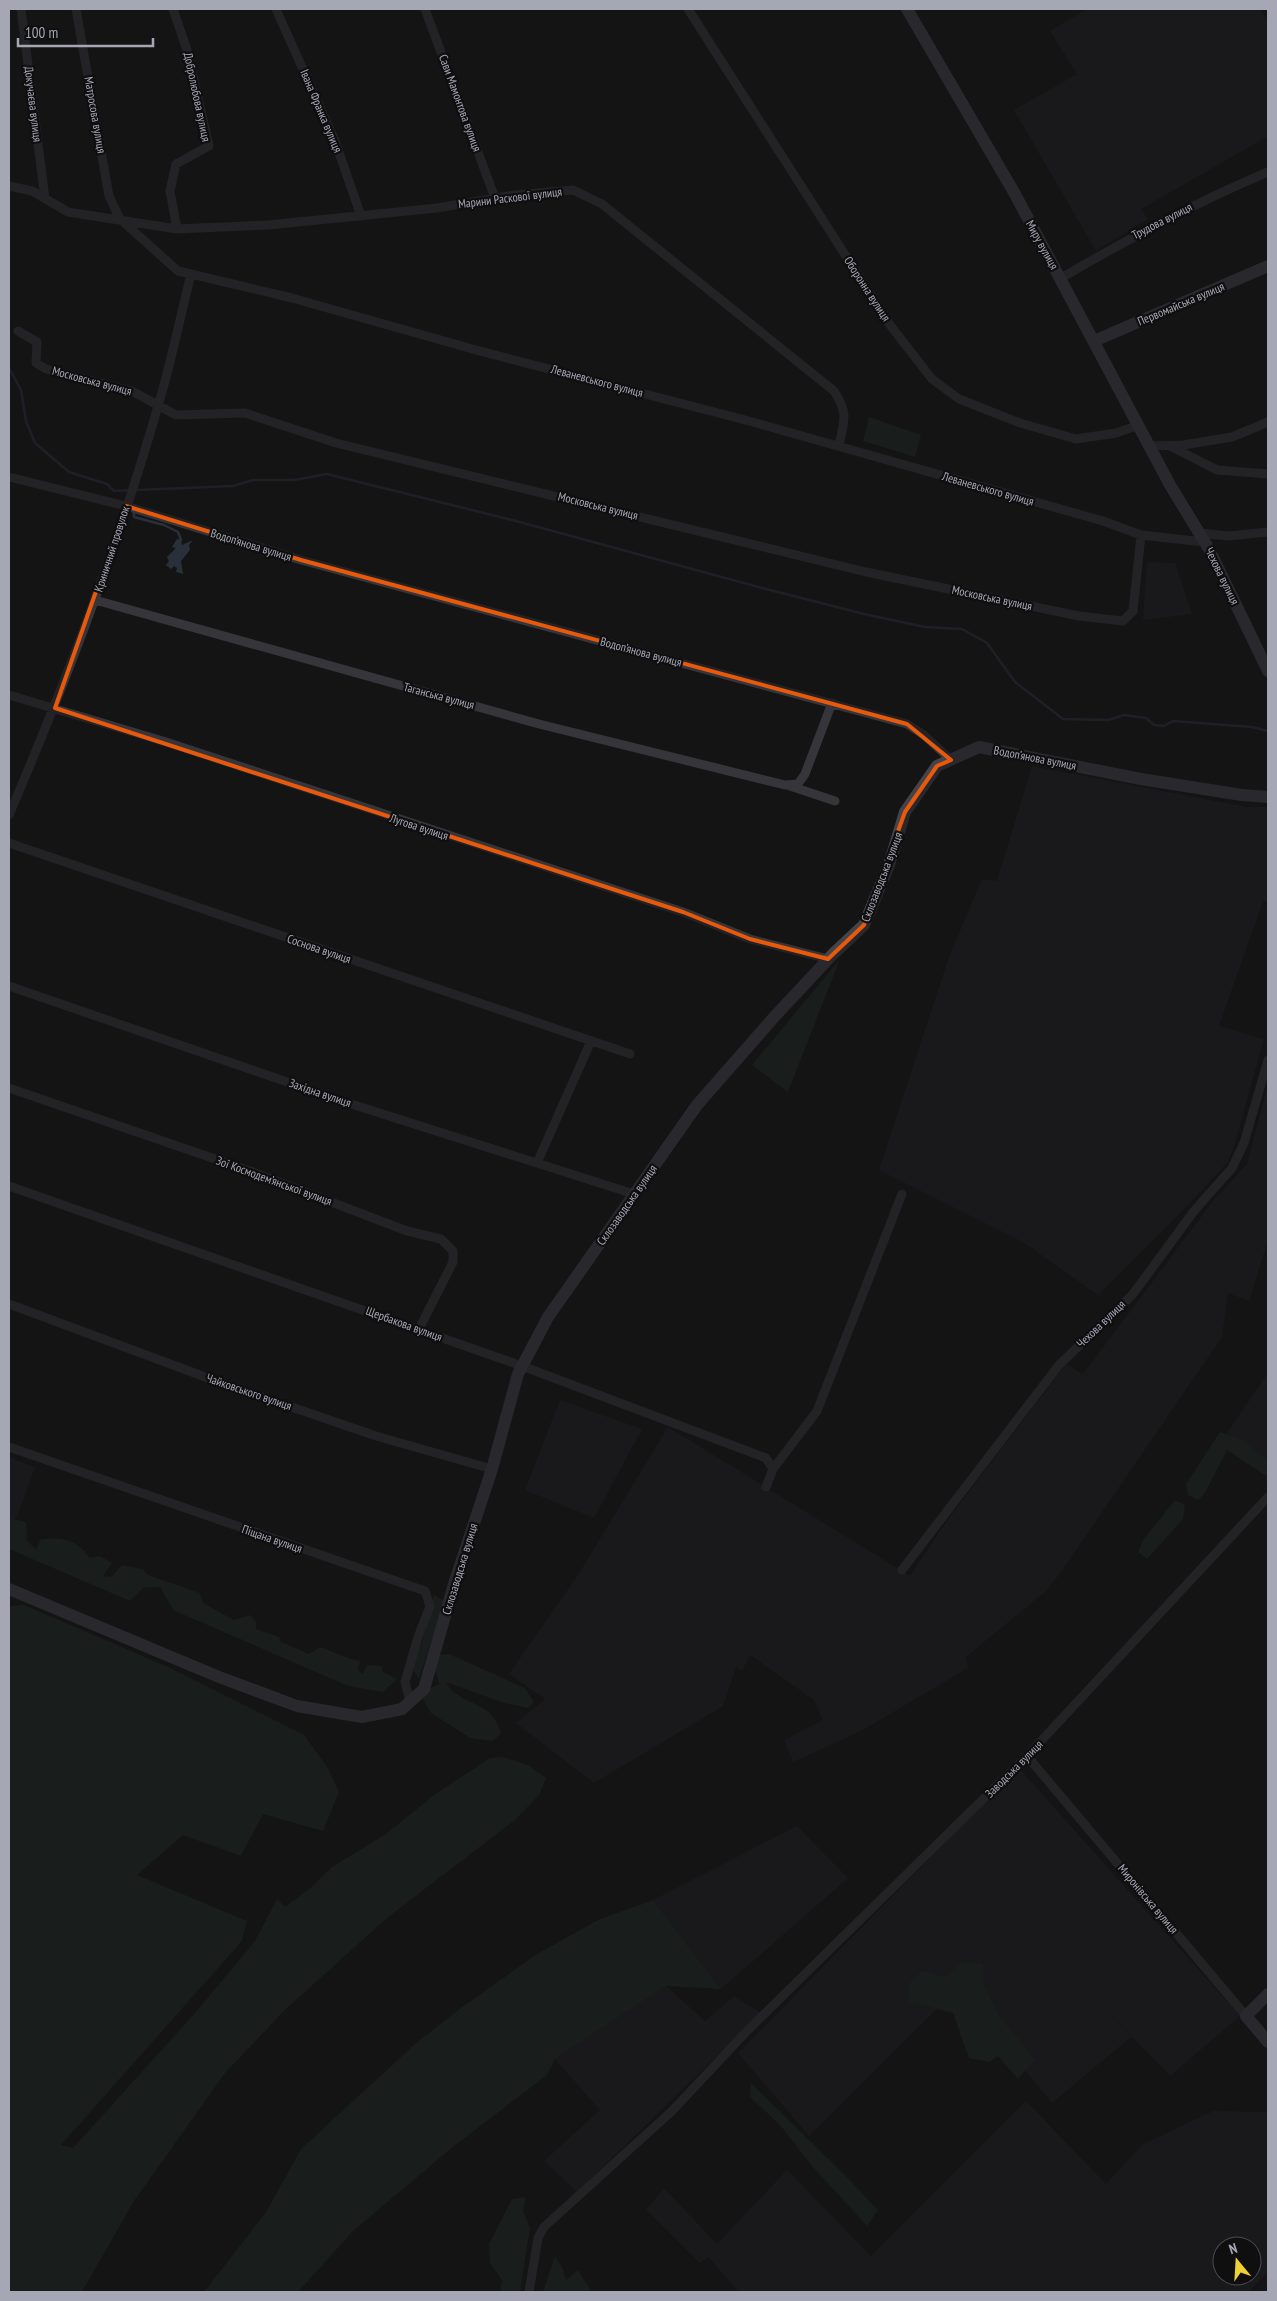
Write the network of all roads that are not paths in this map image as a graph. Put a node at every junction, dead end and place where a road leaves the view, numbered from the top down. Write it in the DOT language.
graph roads {
  1 [pos="21,9"];
  2 [pos="76,9"];
  3 [pos="173,9"];
  4 [pos="276,9"];
  5 [pos="425,9"];
  6 [pos="688,9"];
  7 [pos="907,9"];
  8 [pos="1268,172"];
  9 [pos="9,186"];
  10 [pos="495,198"];
  11 [pos="45,199"];
  12 [pos="361,216"];
  13 [pos="120,219"];
  14 [pos="176,229"];
  15 [pos="1268,266"];
  16 [pos="190,274"];
  17 [pos="1061,278"];
  18 [pos="18,330"];
  19 [pos="1094,341"];
  20 [pos="158,406"];
  21 [pos="1268,422"];
  22 [pos="1138,425"];
  23 [pos="839,446"];
  24 [pos="1150,446"];
  25 [pos="1169,446"];
  26 [pos="1268,474"];
  27 [pos="9,477"];
  28 [pos="1170,485"];
  29 [pos="126,506"];
  30 [pos="1268,532"];
  31 [pos="1141,535"];
  32 [pos="1202,537"];
  33 [pos="95,600"];
  34 [pos="1268,671"];
  35 [pos="9,695"];
  36 [pos="832,703"];
  37 [pos="55,708"];
  38 [pos="951,760"];
  39 [pos="785,785"];
  40 [pos="1268,797"];
  41 [pos="835,801"];
  42 [pos="9,815"];
  43 [pos="9,844"];
  44 [pos="828,959"];
  45 [pos="9,986"];
  46 [pos="591,1041"];
  47 [pos="630,1054"];
  48 [pos="1268,1060"];
  49 [pos="9,1088"];
  50 [pos="537,1163"];
  51 [pos="9,1186"];
  52 [pos="634,1194"];
  53 [pos="902,1194"];
  54 [pos="9,1304"];
  55 [pos="419,1329"];
  56 [pos="522,1366"];
  57 [pos="9,1447"];
  58 [pos="773,1468"];
  59 [pos="492,1469"];
  60 [pos="766,1488"];
  61 [pos="1268,1497"];
  62 [pos="902,1570"];
  63 [pos="9,1589"];
  64 [pos="406,1706"];
  65 [pos="1027,1756"];
  66 [pos="1268,1994"];
  67 [pos="1246,2016"];
  68 [pos="1268,2042"];
  69 [pos="529,2292"];
  1 -- 11 [label="street, Докучаєва вулиця"];
  2 -- 13 [label="street, Матросова вулиця"];
  3 -- 14 [label="street, Добролюбова вулиця"];
  4 -- 12 [label="street, Івана Франка вулиця"];
  5 -- 10 [label="street, Сави Мамонтова вулиця"];
  6 -- 22 [label="street, Оборонна вулиця"];
  7 -- 17 [label="street, Миру вулиця"];
  8 -- 17 [label="street, Трудова вулиця"];
  9 -- 11 [label="street"];
  10 -- 12 [label="street, Марини Раскової вулиця"];
  10 -- 23 [label="street, Марини Раскової вулиця"];
  11 -- 13 [label="street"];
  12 -- 14 [label="street, Марини Раскової вулиця"];
  13 -- 14 [label="street, Марини Раскової вулиця"];
  13 -- 16 [label="street, Леваневського вулиця"];
  15 -- 19 [label="street, Первомайська вулиця"];
  16 -- 20 [label="street, Криничний провулок"];
  16 -- 23 [label="street, Леваневського вулиця"];
  17 -- 19 [label="street, Миру вулиця"];
  18 -- 20 [label="street, Московська вулиця"];
  19 -- 22 [label="street, Миру вулиця"];
  20 -- 29 [label="street, Криничний провулок"];
  20 -- 31 [label="street, Московська вулиця"];
  21 -- 25 [label="street"];
  22 -- 24 [label="street, Миру вулиця"];
  23 -- 31 [label="street, Леваневського вулиця"];
  24 -- 25 [label="street"];
  24 -- 28 [label="street, Миру вулиця"];
  25 -- 26 [label="street"];
  27 -- 29 [label="street, Водоп’янова вулиця"];
  28 -- 32 [label="street, Чехова вулиця"];
  29 -- 33 [label="street, Криничний провулок"];
  29 -- 36 [label="street, Водоп’янова вулиця"];
  30 -- 32 [label="street, Леваневського вулиця"];
  31 -- 32 [label="street, Леваневського вулиця"];
  32 -- 34 [label="street, Чехова вулиця"];
  33 -- 37 [label="street, Криничний провулок"];
  33 -- 39 [label="street, Таганська вулиця"];
  35 -- 37 [label="street, Лугова вулиця"];
  36 -- 38 [label="street, Водоп’янова вулиця"];
  36 -- 39 [label="street"];
  37 -- 42 [label="street, Криничний провулок"];
  37 -- 44 [label="street, Лугова вулиця"];
  38 -- 40 [label="street, Водоп’янова вулиця"];
  38 -- 44 [label="street, Склозаводська вулиця"];
  39 -- 41 [label="street, Таганська вулиця"];
  43 -- 46 [label="street, Соснова вулиця"];
  44 -- 52 [label="street, Склозаводська вулиця"];
  45 -- 50 [label="street, Західна вулиця"];
  46 -- 47 [label="street, Соснова вулиця"];
  46 -- 50 [label="street"];
  48 -- 62 [label="street, Чехова вулиця"];
  49 -- 55 [label="street, Зої Космодем’янської вулиця"];
  50 -- 52 [label="street, Західна вулиця"];
  51 -- 55 [label="street, Щербакова вулиця"];
  52 -- 56 [label="street, Склозаводська вулиця"];
  53 -- 58 [label="street"];
  54 -- 59 [label="street, Чайковського вулиця"];
  55 -- 56 [label="street, Щербакова вулиця"];
  56 -- 58 [label="street, Щербакова вулиця"];
  56 -- 59 [label="street, Склозаводська вулиця"];
  57 -- 64 [label="street, Піщана вулиця"];
  58 -- 60 [label="street"];
  59 -- 64 [label="street, Склозаводська вулиця"];
  61 -- 65 [label="street, Заводська вулиця"];
  63 -- 64 [label="street"];
  65 -- 67 [label="street, Миронівська вулиця"];
  65 -- 69 [label="street, Заводська вулиця"];
  66 -- 67 [label="street"];
  67 -- 68 [label="street, Миронівська вулиця"];
}
